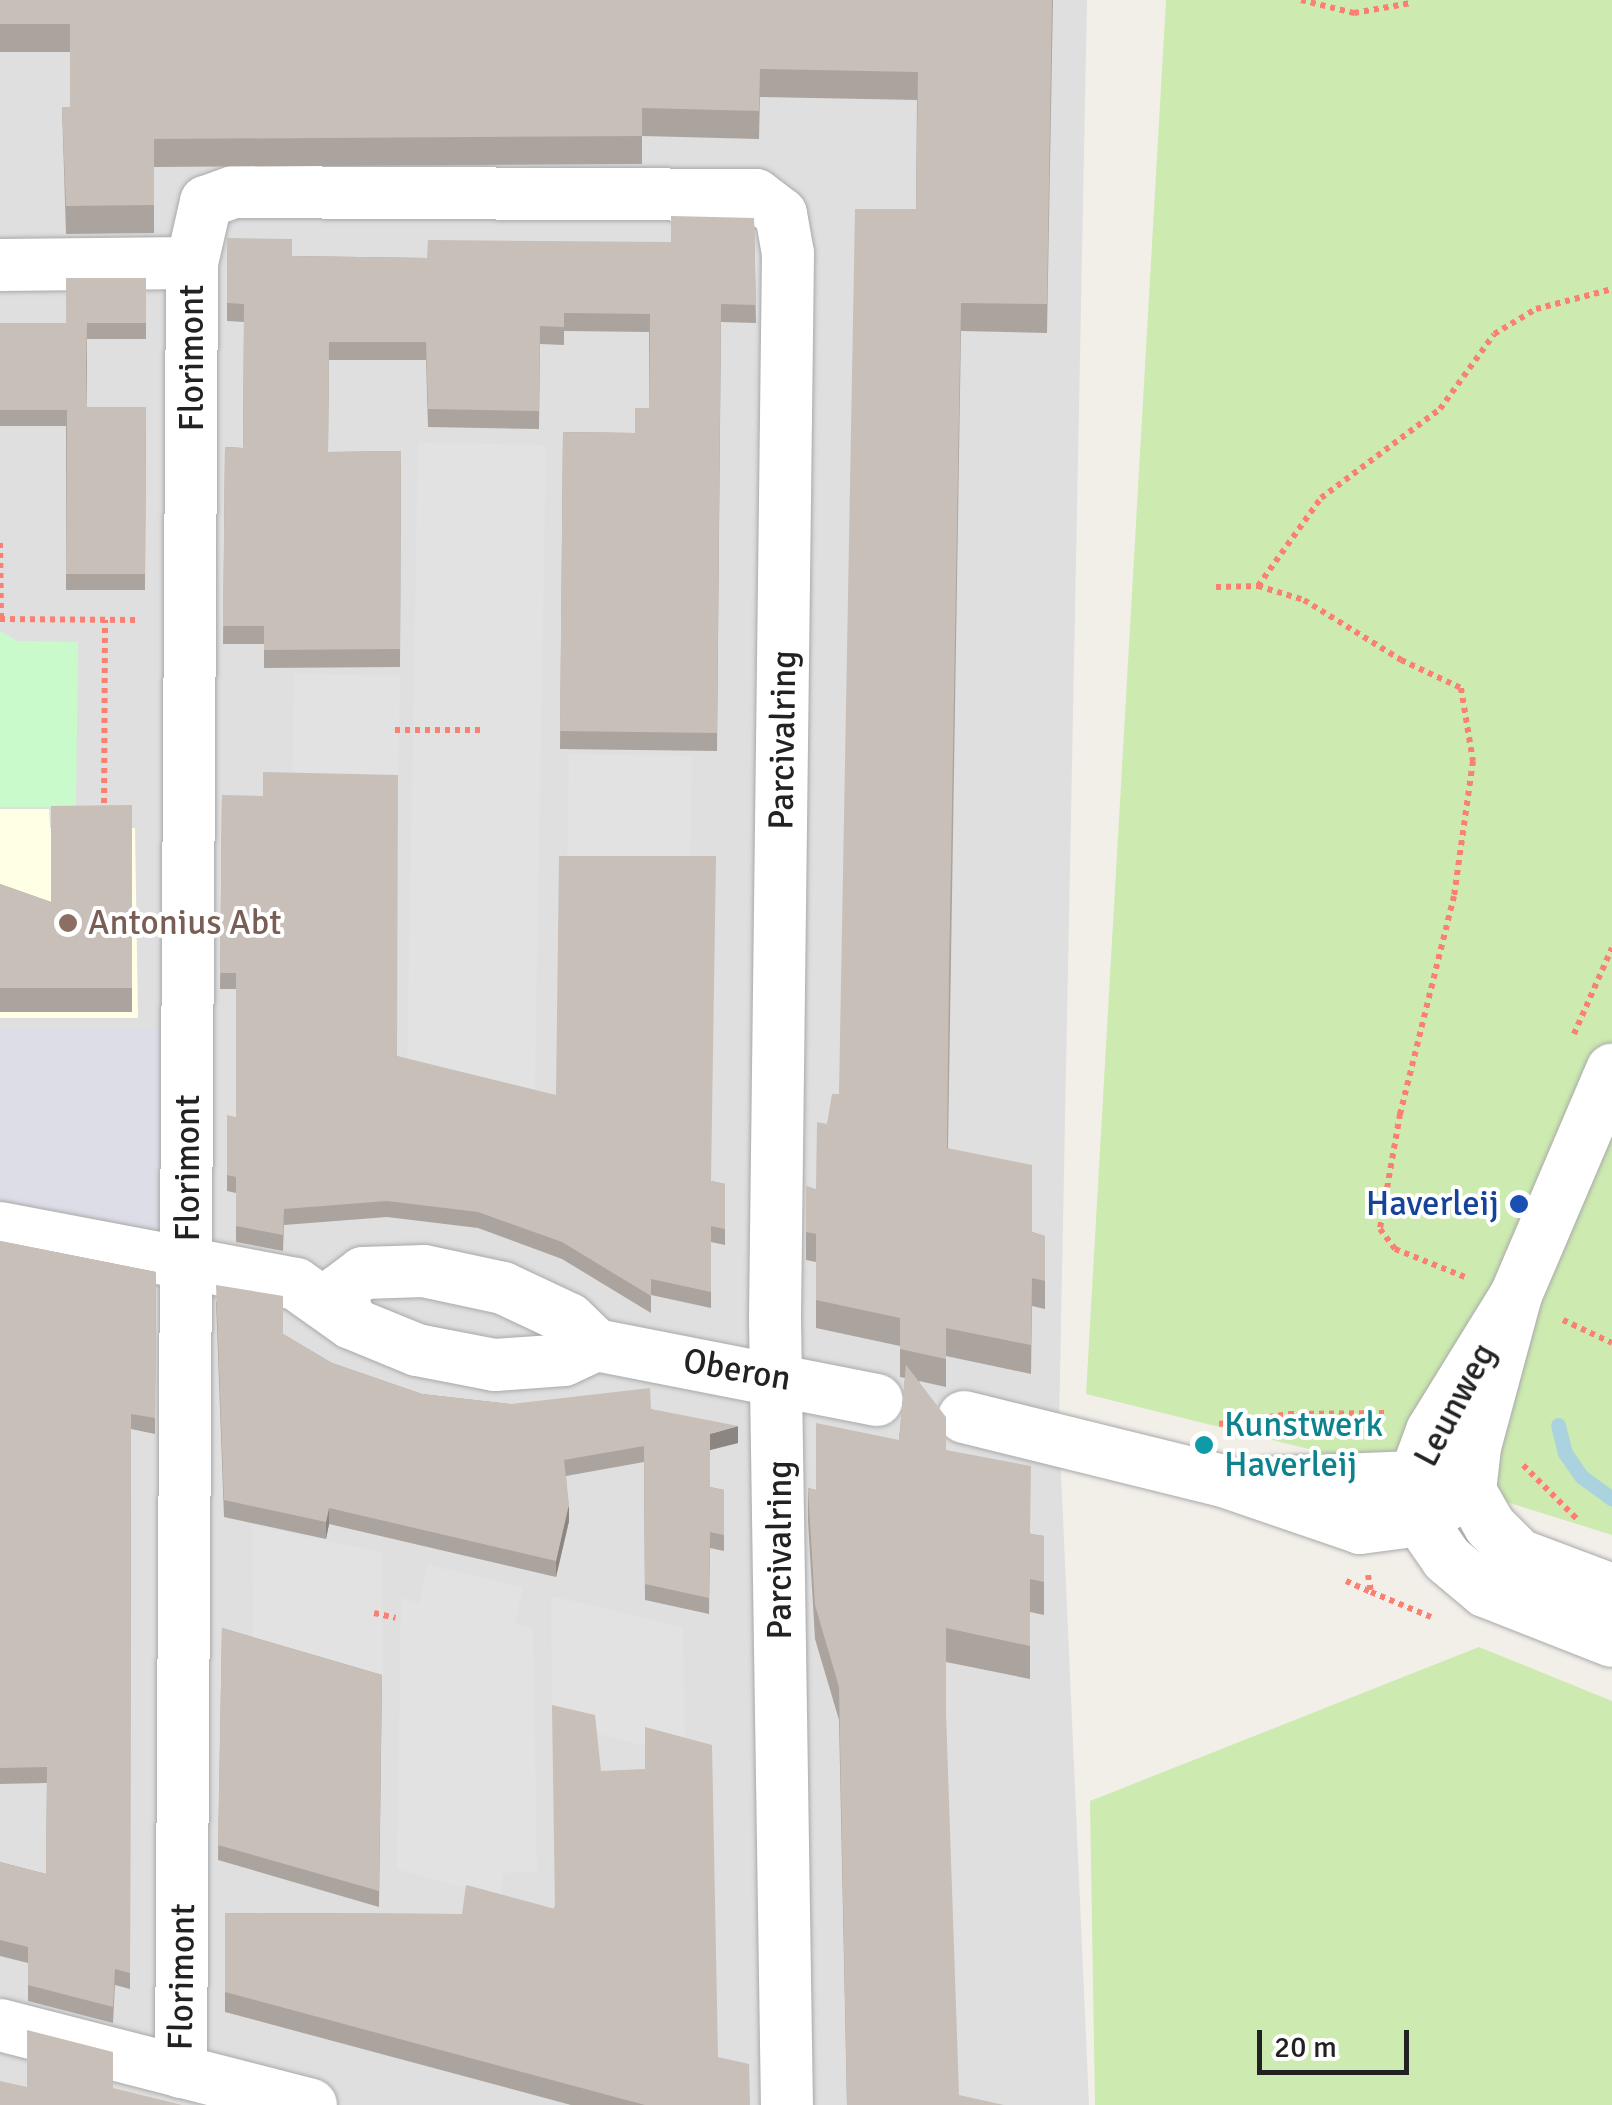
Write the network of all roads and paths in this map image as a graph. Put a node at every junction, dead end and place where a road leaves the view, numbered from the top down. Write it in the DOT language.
graph roads {
  1 [pos="1301,0"];
  2 [pos="1411,4"];
  3 [pos="192,263"];
  4 [pos="0,265"];
  5 [pos="1612,288"];
  6 [pos="0,543"];
  7 [pos="1258,586"];
  8 [pos="1216,588"];
  9 [pos="0,619"];
  10 [pos="105,620"];
  11 [pos="192,620"];
  12 [pos="395,730"];
  13 [pos="481,730"];
  14 [pos="87,819"];
  15 [pos="104,819"];
  16 [pos="190,820"];
  17 [pos="1612,1070"];
  18 [pos="0,1228"];
  19 [pos="188,1280"];
  20 [pos="1516,1295"];
  21 [pos="351,1323"];
  22 [pos="1612,1343"];
  23 [pos="596,1345"];
  24 [pos="781,1377"];
  25 [pos="877,1400"];
  26 [pos="1383,1412"];
  27 [pos="1344,1416"];
  28 [pos="964,1417"];
  29 [pos="1520,1462"];
  30 [pos="1470,1491"];
  31 [pos="1418,1498"];
  32 [pos="1588,1529"];
  33 [pos="1612,1590"];
  34 [pos="374,1613"];
  35 [pos="395,1618"];
  36 [pos="1612,1642"];
  37 [pos="0,2025"];
  38 [pos="181,2072"];
  39 [pos="311,2105"];
  40 [pos="787,2105"];
  1 -- 2 [label="path"];
  3 -- 4 [label="street"];
  3 -- 11 [label="street, Florimont"];
  3 -- 24 [label="street, Parcivalring"];
  5 -- 7 [label="path"];
  6 -- 9 [label="path"];
  7 -- 8 [label="path"];
  7 -- 20 [label="path"];
  9 -- 10 [label="path"];
  10 -- 11 [label="path"];
  10 -- 15 [label="path"];
  11 -- 16 [label="street, Florimont"];
  12 -- 13 [label="path"];
  14 -- 15 [label="path"];
  15 -- 16 [label="path"];
  16 -- 19 [label="street, Florimont"];
  17 -- 20 [label="street, Leunweg"];
  18 -- 19 [label="street, Oberon"];
  19 -- 21 [label="street, Oberon"];
  19 -- 38 [label="street, Florimont"];
  20 -- 22 [label="path"];
  20 -- 30 [label="street, Leunweg"];
  20 -- 31 [label="street, Leunweg"];
  21 -- 23 [label="street, Oberon"];
  21 -- 23 [label="street, Oberon"];
  23 -- 24 [label="street, Oberon"];
  24 -- 25 [label="street, Oberon"];
  24 -- 40 [label="street, Parcivalring"];
  26 -- 27 [label="path"];
  28 -- 31 [label="street"];
  29 -- 32 [label="path"];
  30 -- 31 [label="street"];
  30 -- 33 [label="street"];
  31 -- 36 [label="street"];
  34 -- 35 [label="path"];
  37 -- 38 [label="street"];
  38 -- 39 [label="street"];
}
